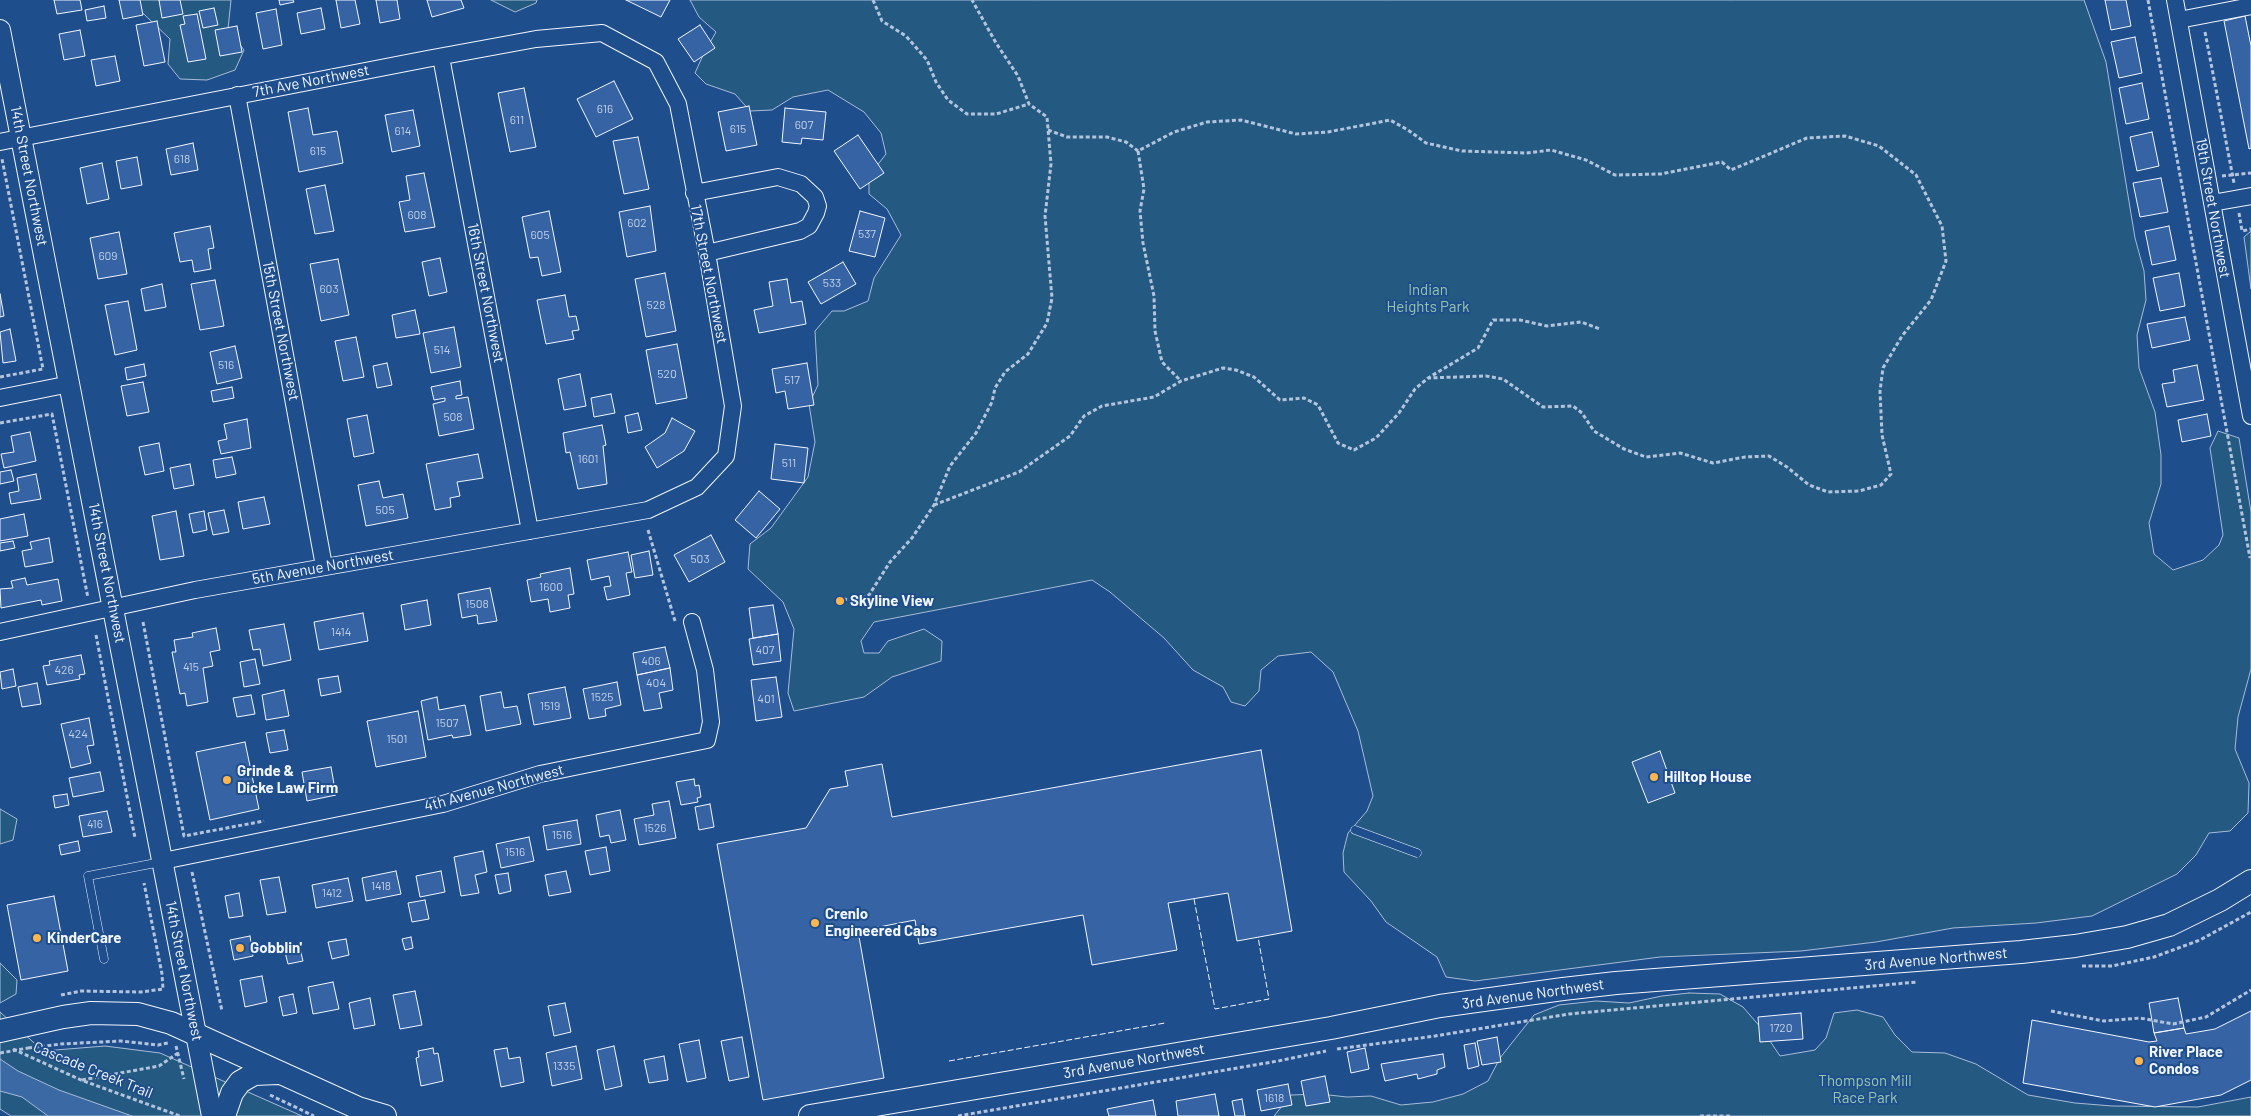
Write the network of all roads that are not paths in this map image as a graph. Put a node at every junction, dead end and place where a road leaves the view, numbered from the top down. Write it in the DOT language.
graph roads {
  1 [pos="2175,0"];
  2 [pos="2251,6"];
  3 [pos="2179,20"];
  4 [pos="0,30"];
  5 [pos="602,33"];
  6 [pos="442,57"];
  7 [pos="237,95"];
  8 [pos="21,137"];
  9 [pos="0,142"];
  10 [pos="694,193"];
  11 [pos="2251,196"];
  12 [pos="2212,203"];
  13 [pos="707,254"];
  14 [pos="70,384"];
  15 [pos="0,398"];
  16 [pos="2251,416"];
  17 [pos="648,510"];
  18 [pos="530,530"];
  19 [pos="324,566"];
  20 [pos="114,607"];
  21 [pos="684,623"];
  22 [pos="0,632"];
  23 [pos="1356,830"];
  24 [pos="1417,853"];
  25 [pos="163,861"];
  26 [pos="2251,881"];
  27 [pos="104,959"];
  28 [pos="196,1035"];
  29 [pos="6,1039"];
  30 [pos="281,1073"];
  31 [pos="216,1114"];
  32 [pos="385,1116"];
  33 [pos="810,1116"];
  1 -- 3 [label="street, 19th Street Northwest"];
  2 -- 3 [label="street"];
  3 -- 12 [label="street, 19th Street Northwest"];
  4 -- 8 [label="street, 14th Street Northwest"];
  5 -- 6 [label="street, 7th Ave Northwest"];
  5 -- 10 [label="street, 17th Street Northwest"];
  6 -- 7 [label="street, 7th Ave Northwest"];
  6 -- 18 [label="street, 16th Street Northwest"];
  7 -- 8 [label="street, 7th Ave Northwest"];
  7 -- 19 [label="street, 15th Street Northwest"];
  8 -- 9 [label="street, 7th Ave Northwest"];
  8 -- 14 [label="street, 14th Street Northwest"];
  10 -- 13 [label="street, 17th Street Northwest"];
  10 -- 13 [label="street"];
  11 -- 12 [label="street"];
  12 -- 16 [label="street, 19th Street Northwest"];
  13 -- 17 [label="street, 17th Street Northwest"];
  14 -- 15 [label="street"];
  14 -- 20 [label="street, 14th Street Northwest"];
  17 -- 18 [label="street, 5th Avenue Northwest"];
  18 -- 19 [label="street, 5th Avenue Northwest"];
  19 -- 20 [label="street, 5th Avenue Northwest"];
  20 -- 22 [label="street, 5th Avenue Northwest"];
  20 -- 25 [label="street, 14th Street Northwest"];
  21 -- 25 [label="street, 4th Avenue Northwest"];
  23 -- 24 [label="lane"];
  25 -- 27 [label="lane"];
  25 -- 28 [label="street, 14th Street Northwest"];
  26 -- 33 [label="main road, 3rd Avenue Northwest"];
  28 -- 29 [label="main road"];
  28 -- 30 [label="main road"];
  28 -- 31 [label="street, 14th Street Northwest"];
  30 -- 31 [label="main road"];
  30 -- 32 [label="main road"];
}
